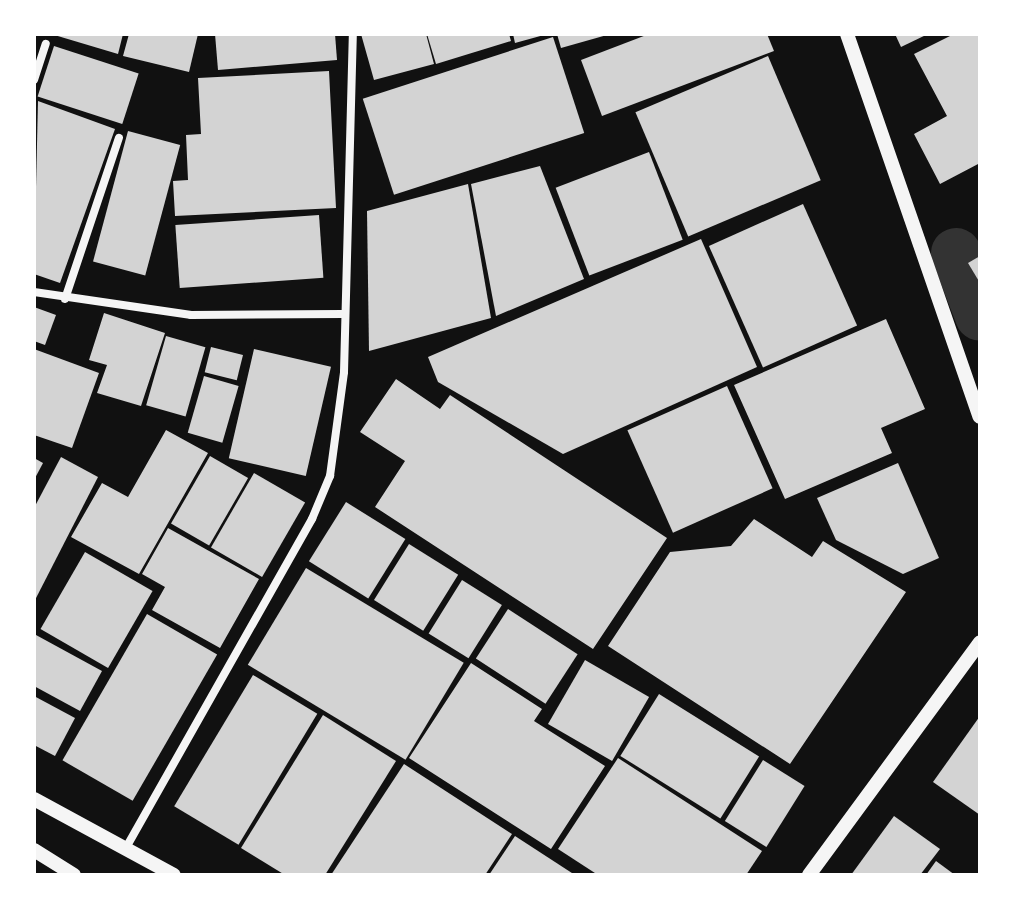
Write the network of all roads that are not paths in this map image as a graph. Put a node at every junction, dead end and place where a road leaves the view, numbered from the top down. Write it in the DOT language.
graph roads {
  1 [pos="353,34"];
  2 [pos="847,34"];
  3 [pos="46,44"];
  4 [pos="34,80"];
  5 [pos="119,138"];
  6 [pos="34,292"];
  7 [pos="65,299"];
  8 [pos="343,314"];
  9 [pos="980,417"];
  10 [pos="980,642"];
  11 [pos="34,799"];
  12 [pos="127,846"];
  13 [pos="34,850"];
  14 [pos="74,875"];
  15 [pos="174,875"];
  16 [pos="809,875"];
  1 -- 8 [label="street"];
  2 -- 9 [label="street"];
  3 -- 4 [label="street"];
  5 -- 7 [label="street"];
  6 -- 7 [label="street"];
  7 -- 8 [label="street"];
  8 -- 12 [label="street"];
  10 -- 16 [label="street"];
  11 -- 12 [label="street"];
  12 -- 15 [label="street"];
  13 -- 14 [label="street"];
}
